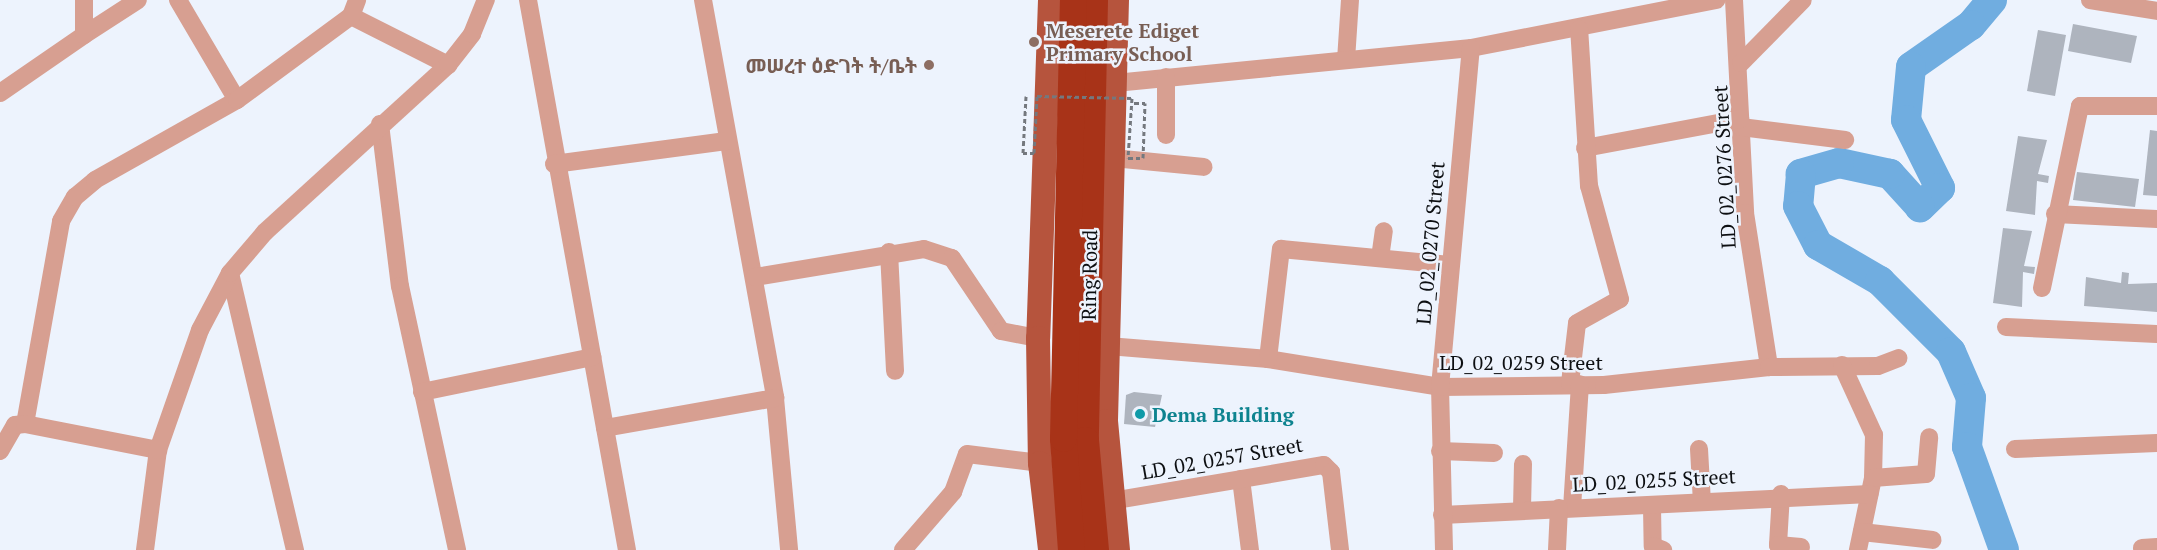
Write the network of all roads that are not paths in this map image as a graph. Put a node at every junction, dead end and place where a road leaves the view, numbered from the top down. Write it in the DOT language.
graph roads {
  1 [pos="84,0"];
  2 [pos="138,0"];
  3 [pos="178,0"];
  4 [pos="486,0"];
  5 [pos="528,0"];
  6 [pos="703,0"];
  7 [pos="1050,0"];
  8 [pos="1073,0"];
  9 [pos="1094,0"];
  10 [pos="1117,0"];
  11 [pos="1350,0"];
  12 [pos="1734,0"];
  13 [pos="1803,0"];
  14 [pos="2090,0"];
  15 [pos="1705,1"];
  16 [pos="2129,3"];
  17 [pos="354,8"];
  18 [pos="2157,11"];
  19 [pos="1579,29"];
  20 [pos="84,35"];
  21 [pos="1471,48"];
  22 [pos="1346,60"];
  23 [pos="1741,63"];
  24 [pos="448,64"];
  25 [pos="1166,77"];
  26 [pos="1115,83"];
  27 [pos="0,93"];
  28 [pos="237,100"];
  29 [pos="2157,106"];
  30 [pos="1741,123"];
  31 [pos="380,124"];
  32 [pos="1166,135"];
  33 [pos="1845,140"];
  34 [pos="726,141"];
  35 [pos="1586,148"];
  36 [pos="1113,158"];
  37 [pos="554,164"];
  38 [pos="1204,167"];
  39 [pos="2055,214"];
  40 [pos="2157,219"];
  41 [pos="1384,231"];
  42 [pos="889,252"];
  43 [pos="1380,258"];
  44 [pos="1450,265"];
  45 [pos="230,273"];
  46 [pos="756,277"];
  47 [pos="2042,288"];
  48 [pos="2006,327"];
  49 [pos="2156,337"];
  50 [pos="1038,338"];
  51 [pos="1108,346"];
  52 [pos="592,357"];
  53 [pos="1899,358"];
  54 [pos="1268,359"];
  55 [pos="1842,365"];
  56 [pos="1769,367"];
  57 [pos="895,371"];
  58 [pos="1575,383"];
  59 [pos="1440,387"];
  60 [pos="422,392"];
  61 [pos="775,398"];
  62 [pos="25,424"];
  63 [pos="605,428"];
  64 [pos="1929,437"];
  65 [pos="2157,443"];
  66 [pos="1699,449"];
  67 [pos="2015,449"];
  68 [pos="158,450"];
  69 [pos="1440,451"];
  70 [pos="0,452"];
  71 [pos="1494,453"];
  72 [pos="1040,463"];
  73 [pos="1523,464"];
  74 [pos="1241,479"];
  75 [pos="1871,486"];
  76 [pos="1780,495"];
  77 [pos="1111,501"];
  78 [pos="1702,502"];
  79 [pos="1652,507"];
  80 [pos="1522,508"];
  81 [pos="1565,508"];
  82 [pos="1442,515"];
  83 [pos="1933,540"];
  84 [pos="1860,541"];
  85 [pos="1801,547"];
  86 [pos="1654,549"];
  87 [pos="145,550"];
  88 [pos="295,550"];
  89 [pos="457,550"];
  90 [pos="627,550"];
  91 [pos="789,550"];
  92 [pos="903,550"];
  93 [pos="1050,550"];
  94 [pos="1071,550"];
  95 [pos="1095,550"];
  96 [pos="1118,550"];
  97 [pos="1250,550"];
  98 [pos="1340,550"];
  99 [pos="1444,550"];
  100 [pos="1557,550"];
  1 -- 20 [label="street"];
  2 -- 20 [label="street"];
  3 -- 28 [label="street"];
  4 -- 24 [label="street"];
  5 -- 37 [label="street"];
  6 -- 34 [label="street"];
  7 -- 50 [label="main road"];
  8 -- 94 [label="highway, Ring Road"];
  9 -- 95 [label="highway, Ring Road"];
  10 -- 26 [label="main road"];
  11 -- 22 [label="street"];
  12 -- 23 [label="street, LD_02_0276 Street"];
  13 -- 23 [label="street"];
  14 -- 16 [label="street"];
  15 -- 19 [label="street"];
  16 -- 18 [label="street"];
  17 -- 24 [label="street"];
  17 -- 28 [label="street"];
  19 -- 21 [label="street"];
  19 -- 35 [label="street"];
  20 -- 27 [label="street"];
  21 -- 22 [label="street"];
  21 -- 44 [label="street, LD_02_0270 Street"];
  22 -- 25 [label="street"];
  23 -- 30 [label="street, LD_02_0276 Street"];
  24 -- 31 [label="street"];
  25 -- 26 [label="street"];
  25 -- 32 [label="street"];
  26 -- 36 [label="main road"];
  28 -- 62 [label="street"];
  29 -- 39 [label="street"];
  30 -- 33 [label="street"];
  30 -- 35 [label="street"];
  30 -- 56 [label="street, LD_02_0276 Street"];
  31 -- 45 [label="street"];
  31 -- 60 [label="street"];
  34 -- 37 [label="street"];
  34 -- 46 [label="street"];
  35 -- 58 [label="street"];
  36 -- 38 [label="street"];
  36 -- 51 [label="main road"];
  37 -- 52 [label="street"];
  39 -- 40 [label="street"];
  39 -- 47 [label="street"];
  41 -- 43 [label="street"];
  42 -- 46 [label="street"];
  42 -- 50 [label="street"];
  42 -- 57 [label="street"];
  43 -- 44 [label="street"];
  43 -- 54 [label="street"];
  44 -- 59 [label="street, LD_02_0270 Street"];
  45 -- 68 [label="street"];
  45 -- 88 [label="street"];
  46 -- 61 [label="street"];
  48 -- 49 [label="street"];
  50 -- 72 [label="main road"];
  51 -- 54 [label="street, LD_02_0259 Street"];
  51 -- 77 [label="main road"];
  52 -- 60 [label="street"];
  52 -- 63 [label="street"];
  53 -- 55 [label="street, LD_02_0259 Street"];
  54 -- 59 [label="street, LD_02_0259 Street"];
  55 -- 56 [label="street, LD_02_0259 Street"];
  55 -- 75 [label="street"];
  56 -- 58 [label="street, LD_02_0259 Street"];
  58 -- 59 [label="street, LD_02_0259 Street"];
  58 -- 81 [label="street"];
  59 -- 69 [label="street, LD_02_0270 Street"];
  60 -- 89 [label="street"];
  61 -- 63 [label="street"];
  61 -- 91 [label="street"];
  62 -- 68 [label="street"];
  62 -- 70 [label="street"];
  63 -- 90 [label="street"];
  64 -- 75 [label="street, LD_02_0255 Street"];
  65 -- 67 [label="street"];
  66 -- 78 [label="street"];
  68 -- 87 [label="street"];
  69 -- 71 [label="street"];
  69 -- 82 [label="street, LD_02_0270 Street"];
  72 -- 92 [label="street"];
  72 -- 93 [label="main road"];
  73 -- 80 [label="street"];
  74 -- 77 [label="street, LD_02_0257 Street"];
  74 -- 97 [label="street"];
  74 -- 98 [label="street, LD_02_0257 Street"];
  75 -- 76 [label="street, LD_02_0255 Street"];
  75 -- 84 [label="street"];
  76 -- 78 [label="street, LD_02_0255 Street"];
  76 -- 85 [label="street"];
  77 -- 96 [label="main road"];
  78 -- 79 [label="street, LD_02_0255 Street"];
  79 -- 81 [label="street, LD_02_0255 Street"];
  79 -- 86 [label="street"];
  80 -- 81 [label="street, LD_02_0255 Street"];
  80 -- 82 [label="street, LD_02_0255 Street"];
  81 -- 100 [label="street"];
  82 -- 99 [label="street, LD_02_0270 Street"];
  83 -- 84 [label="street"];
}
